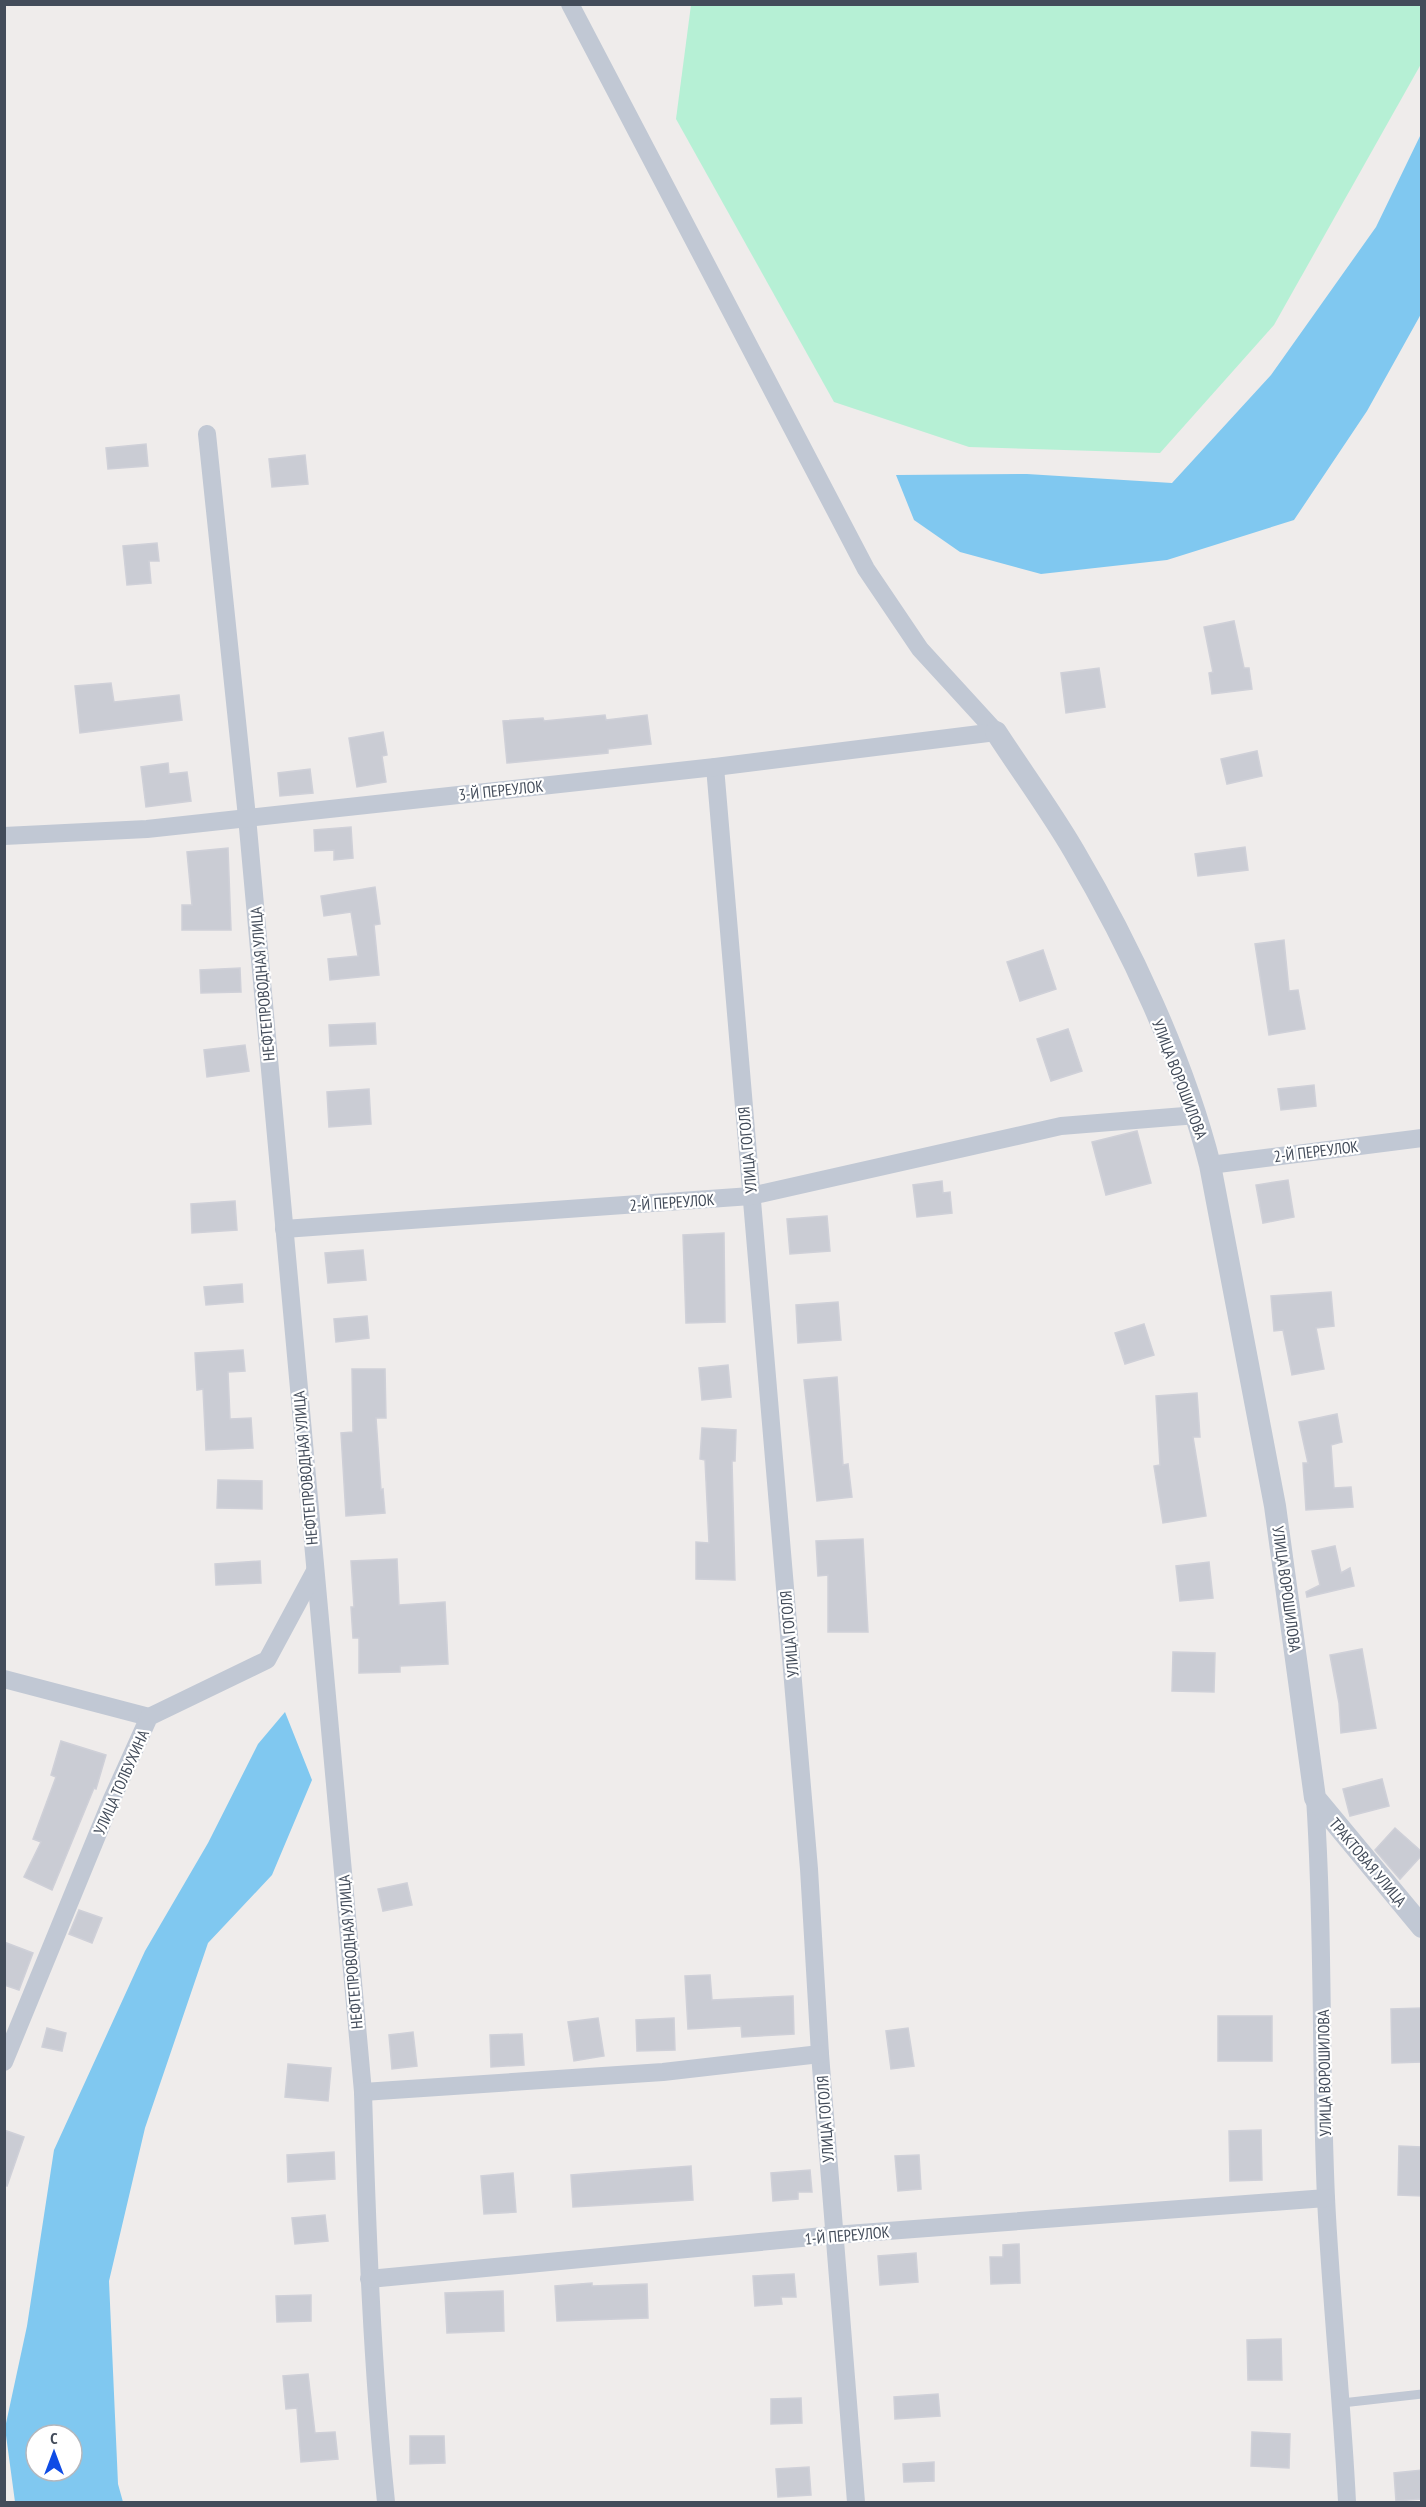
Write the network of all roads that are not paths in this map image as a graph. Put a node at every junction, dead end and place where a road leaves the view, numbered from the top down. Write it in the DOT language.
graph roads {
  1 [pos="570,4"];
  2 [pos="207,434"];
  3 [pos="996,732"];
  4 [pos="715,767"];
  5 [pos="247,817"];
  6 [pos="4,836"];
  7 [pos="1197,1115"];
  8 [pos="1422,1138"];
  9 [pos="1210,1165"];
  10 [pos="751,1196"];
  11 [pos="284,1229"];
  12 [pos="315,1571"];
  13 [pos="4,1679"];
  14 [pos="149,1717"];
  15 [pos="1315,1798"];
  16 [pos="1422,1927"];
  17 [pos="820,2054"];
  18 [pos="4,2062"];
  19 [pos="363,2092"];
  20 [pos="1326,2198"];
  21 [pos="834,2235"];
  22 [pos="369,2279"];
  23 [pos="1422,2394"];
  24 [pos="1342,2403"];
  25 [pos="386,2502"];
  26 [pos="856,2502"];
  27 [pos="1347,2502"];
  1 -- 3 [label="street"];
  2 -- 5 [label="street, НЕФТЕПРОВОДНАЯ УЛИЦА"];
  3 -- 4 [label="street, 3-Й ПЕРЕУЛОК"];
  3 -- 7 [label="street, УЛИЦА ВОРОШИЛОВА"];
  4 -- 5 [label="street, 3-Й ПЕРЕУЛОК"];
  4 -- 10 [label="street, УЛИЦА ГОГОЛЯ"];
  5 -- 6 [label="street, 3-Й ПЕРЕУЛОК"];
  5 -- 11 [label="street, НЕФТЕПРОВОДНАЯ УЛИЦА"];
  7 -- 9 [label="street, УЛИЦА ВОРОШИЛОВА"];
  7 -- 10 [label="street, 2-Й ПЕРЕУЛОК"];
  8 -- 9 [label="street, 2-Й ПЕРЕУЛОК"];
  9 -- 15 [label="street, УЛИЦА ВОРОШИЛОВА"];
  10 -- 11 [label="street, 2-Й ПЕРЕУЛОК"];
  10 -- 17 [label="street, УЛИЦА ГОГОЛЯ"];
  11 -- 12 [label="street, НЕФТЕПРОВОДНАЯ УЛИЦА"];
  12 -- 14 [label="street, УЛИЦА ТОЛБУХИНА"];
  12 -- 19 [label="street, НЕФТЕПРОВОДНАЯ УЛИЦА"];
  13 -- 14 [label="street"];
  14 -- 18 [label="street, УЛИЦА ТОЛБУХИНА"];
  15 -- 16 [label="street, ТРАКТОВАЯ УЛИЦА"];
  15 -- 20 [label="street, УЛИЦА ВОРОШИЛОВА"];
  17 -- 19 [label="street"];
  17 -- 21 [label="street, УЛИЦА ГОГОЛЯ"];
  19 -- 22 [label="street, НЕФТЕПРОВОДНАЯ УЛИЦА"];
  20 -- 21 [label="street, 1-Й ПЕРЕУЛОК"];
  20 -- 24 [label="street, УЛИЦА ВОРОШИЛОВА"];
  21 -- 22 [label="street, 1-Й ПЕРЕУЛОК"];
  21 -- 26 [label="street, УЛИЦА ГОГОЛЯ"];
  22 -- 25 [label="street, НЕФТЕПРОВОДНАЯ УЛИЦА"];
  23 -- 24 [label="lane"];
  24 -- 27 [label="street, УЛИЦА ВОРОШИЛОВА"];
}
